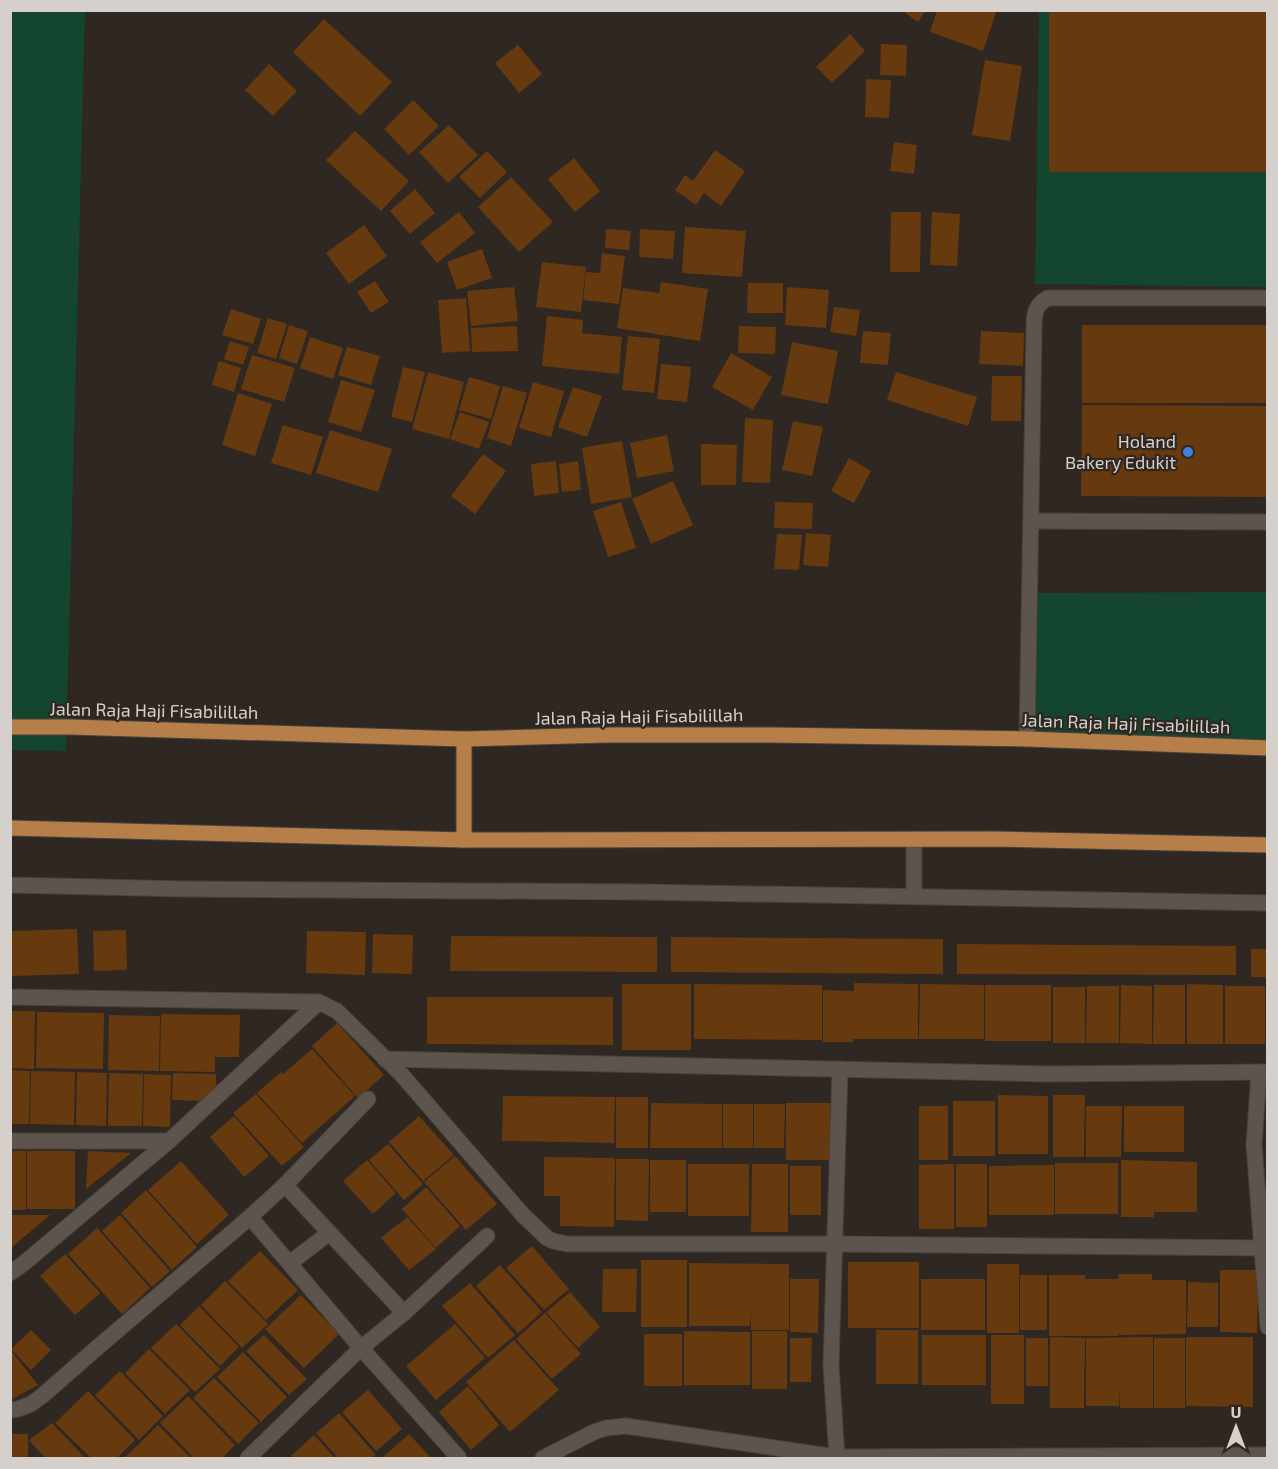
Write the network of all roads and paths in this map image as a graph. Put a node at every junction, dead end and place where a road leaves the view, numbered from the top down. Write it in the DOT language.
graph roads {
  1 [pos="1268,298"];
  2 [pos="1031,521"];
  3 [pos="1268,522"];
  4 [pos="10,728"];
  5 [pos="464,739"];
  6 [pos="1027,739"];
  7 [pos="1268,748"];
  8 [pos="10,828"];
  9 [pos="914,839"];
  10 [pos="464,840"];
  11 [pos="1268,845"];
  12 [pos="10,885"];
  13 [pos="914,897"];
  14 [pos="1268,903"];
  15 [pos="10,997"];
  16 [pos="319,1002"];
  17 [pos="385,1059"];
  18 [pos="840,1069"];
  19 [pos="1263,1072"];
  20 [pos="368,1100"];
  21 [pos="10,1141"];
  22 [pos="169,1141"];
  23 [pos="285,1185"];
  24 [pos="250,1216"];
  25 [pos="329,1233"];
  26 [pos="487,1236"];
  27 [pos="834,1244"];
  28 [pos="1265,1248"];
  29 [pos="290,1263"];
  30 [pos="10,1273"];
  31 [pos="404,1313"];
  32 [pos="1268,1327"];
  33 [pos="361,1348"];
  34 [pos="10,1410"];
  35 [pos="1268,1455"];
  36 [pos="248,1458"];
  37 [pos="459,1458"];
  38 [pos="543,1458"];
  39 [pos="837,1458"];
  1 -- 2 [label="street"];
  2 -- 3 [label="street"];
  2 -- 6 [label="street"];
  4 -- 5 [label="main road, Jalan Raja Haji Fisabilillah"];
  5 -- 6 [label="main road, Jalan Raja Haji Fisabilillah"];
  5 -- 10 [label="main road"];
  6 -- 7 [label="main road, Jalan Raja Haji Fisabilillah"];
  8 -- 10 [label="main road"];
  9 -- 10 [label="main road"];
  9 -- 11 [label="main road"];
  9 -- 13 [label="street"];
  12 -- 13 [label="street"];
  13 -- 14 [label="street"];
  15 -- 16 [label="street"];
  16 -- 17 [label="street"];
  16 -- 22 [label="street"];
  17 -- 18 [label="street"];
  17 -- 27 [label="street"];
  18 -- 19 [label="street"];
  18 -- 27 [label="street"];
  19 -- 28 [label="street"];
  20 -- 23 [label="street"];
  21 -- 22 [label="street"];
  22 -- 30 [label="street"];
  23 -- 24 [label="street"];
  23 -- 25 [label="street"];
  24 -- 29 [label="street"];
  24 -- 34 [label="street"];
  25 -- 29 [label="street"];
  25 -- 31 [label="street"];
  26 -- 31 [label="street"];
  27 -- 28 [label="street"];
  27 -- 39 [label="street"];
  28 -- 32 [label="street"];
  29 -- 33 [label="street"];
  31 -- 33 [label="street"];
  33 -- 36 [label="street"];
  33 -- 37 [label="street"];
  35 -- 39 [label="street"];
  38 -- 39 [label="street"];
}
